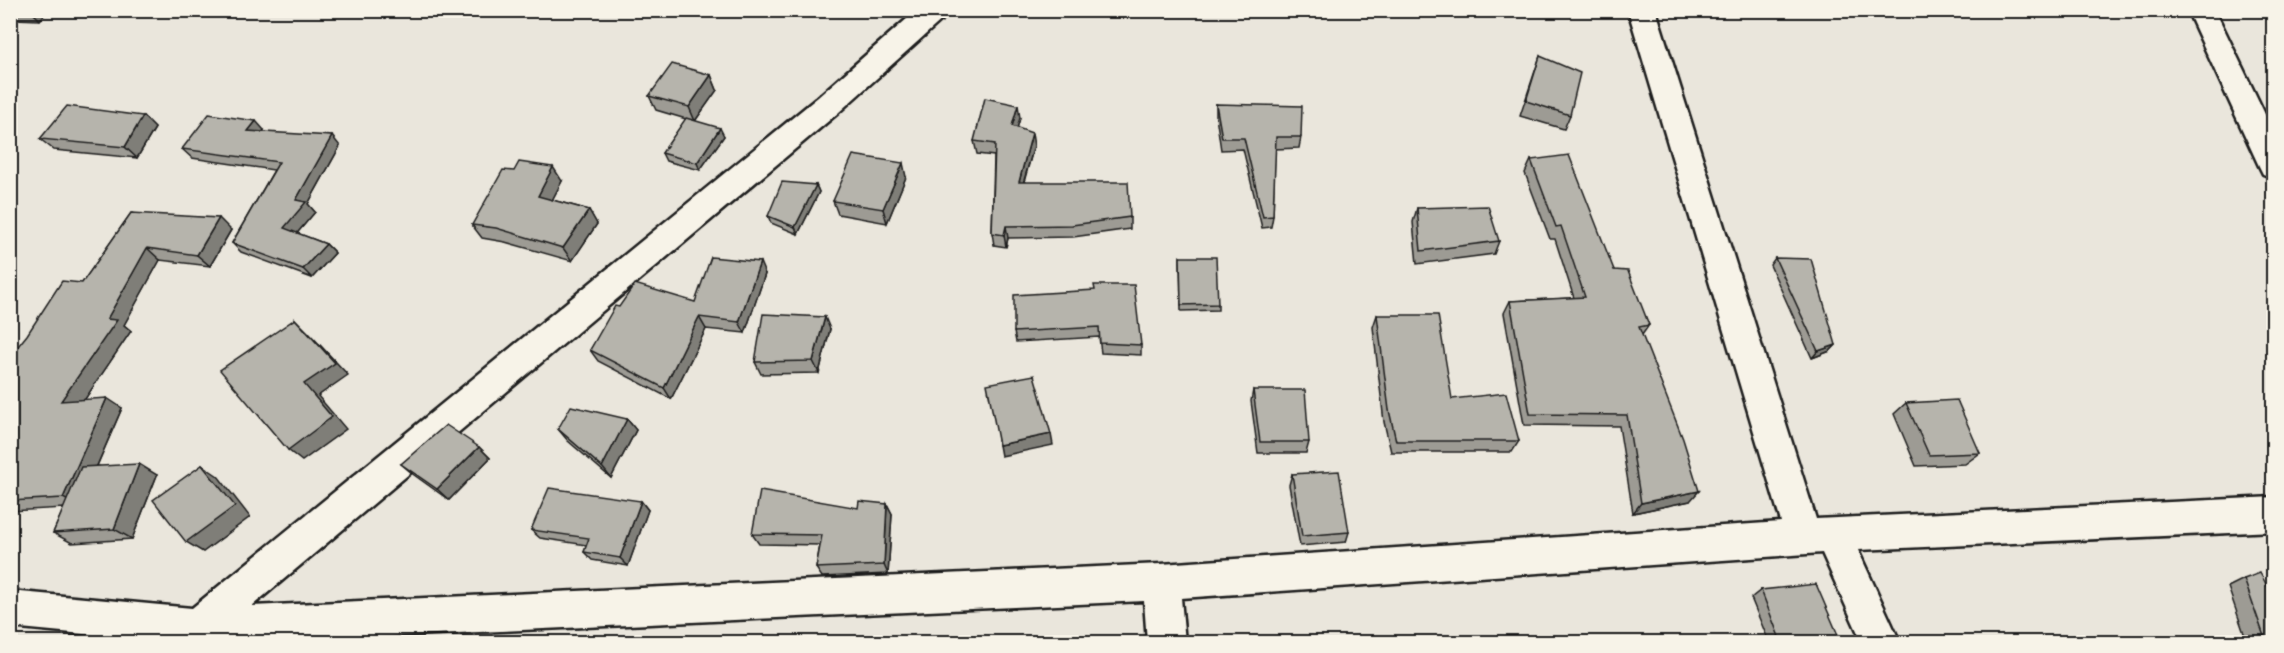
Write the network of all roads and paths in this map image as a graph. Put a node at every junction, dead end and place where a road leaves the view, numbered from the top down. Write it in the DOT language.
graph roads {
  1 [pos="935,10"];
  2 [pos="1642,10"];
  3 [pos="2201,10"];
  4 [pos="2274,165"];
  5 [pos="2274,514"];
  6 [pos="1818,536"];
  7 [pos="1161,582"];
  8 [pos="10,609"];
  9 [pos="188,634"];
  10 [pos="1166,642"];
  11 [pos="1881,642"];
  1 -- 9 [label="street"];
  2 -- 6 [label="street"];
  3 -- 4 [label="street"];
  5 -- 6 [label="street"];
  6 -- 7 [label="street"];
  6 -- 11 [label="street"];
  7 -- 9 [label="street"];
  7 -- 10 [label="street"];
  8 -- 9 [label="street"];
}
